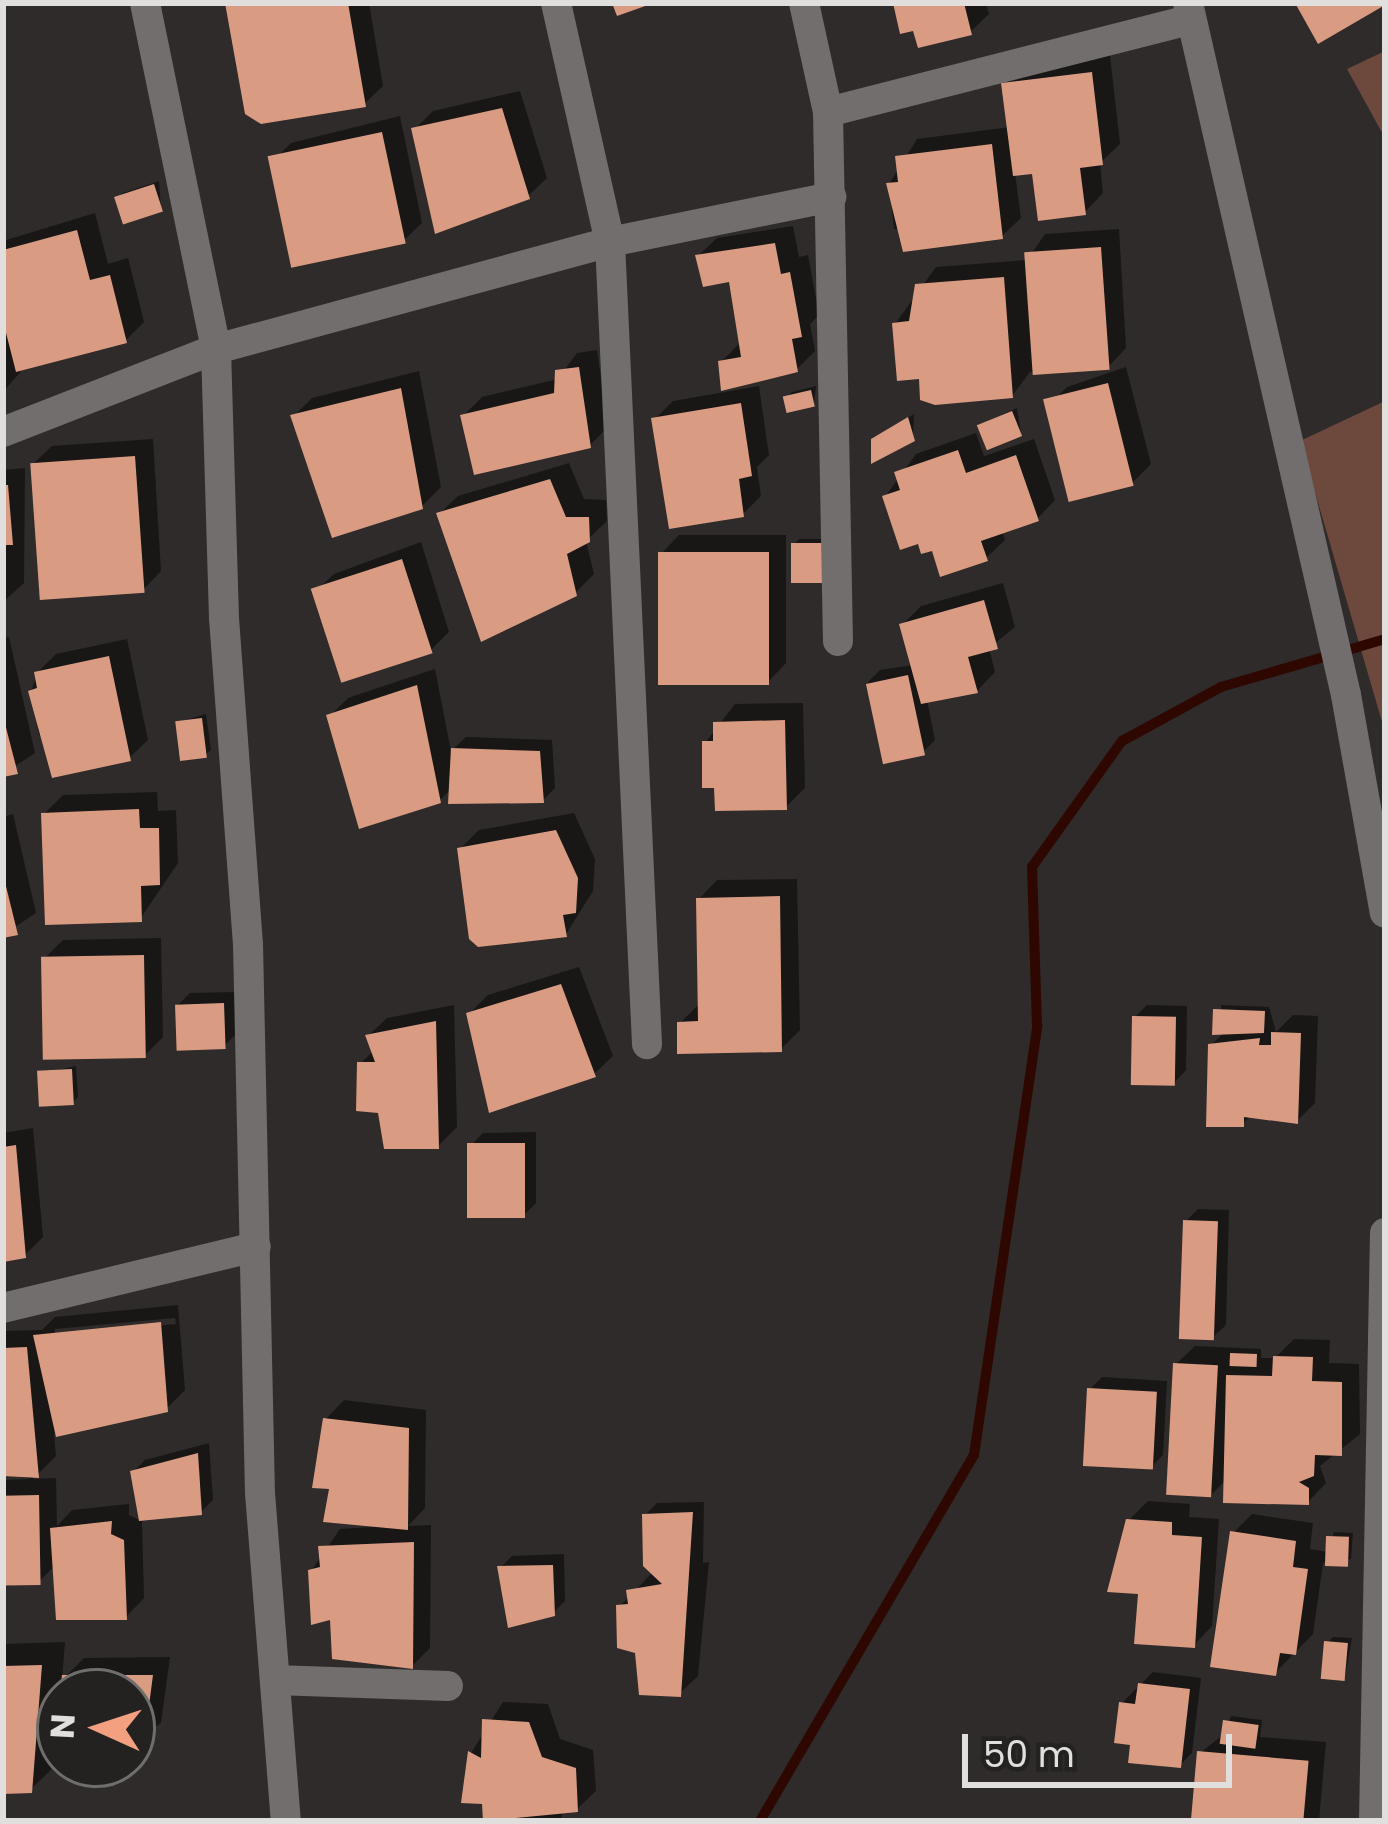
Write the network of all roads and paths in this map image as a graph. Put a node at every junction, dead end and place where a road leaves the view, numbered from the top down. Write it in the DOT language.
graph roads {
  1 [pos="145,3"];
  2 [pos="556,3"];
  3 [pos="804,3"];
  4 [pos="1189,11"];
  5 [pos="828,112"];
  6 [pos="831,197"];
  7 [pos="610,242"];
  8 [pos="216,349"];
  9 [pos="3,432"];
  10 [pos="838,641"];
  11 [pos="1385,913"];
  12 [pos="647,1044"];
  13 [pos="1385,1233"];
  14 [pos="256,1247"];
  15 [pos="3,1308"];
  16 [pos="274,1680"];
  17 [pos="448,1687"];
  18 [pos="286,1821"];
  19 [pos="1374,1821"];
  1 -- 8 [label="street"];
  2 -- 7 [label="street"];
  3 -- 5 [label="street"];
  4 -- 5 [label="street"];
  4 -- 11 [label="street"];
  5 -- 6 [label="street"];
  6 -- 7 [label="street"];
  6 -- 10 [label="street"];
  7 -- 8 [label="street"];
  7 -- 12 [label="street"];
  8 -- 9 [label="street"];
  8 -- 14 [label="street"];
  13 -- 19 [label="street"];
  14 -- 15 [label="street"];
  14 -- 16 [label="street"];
  16 -- 17 [label="street"];
  16 -- 18 [label="street"];
}
